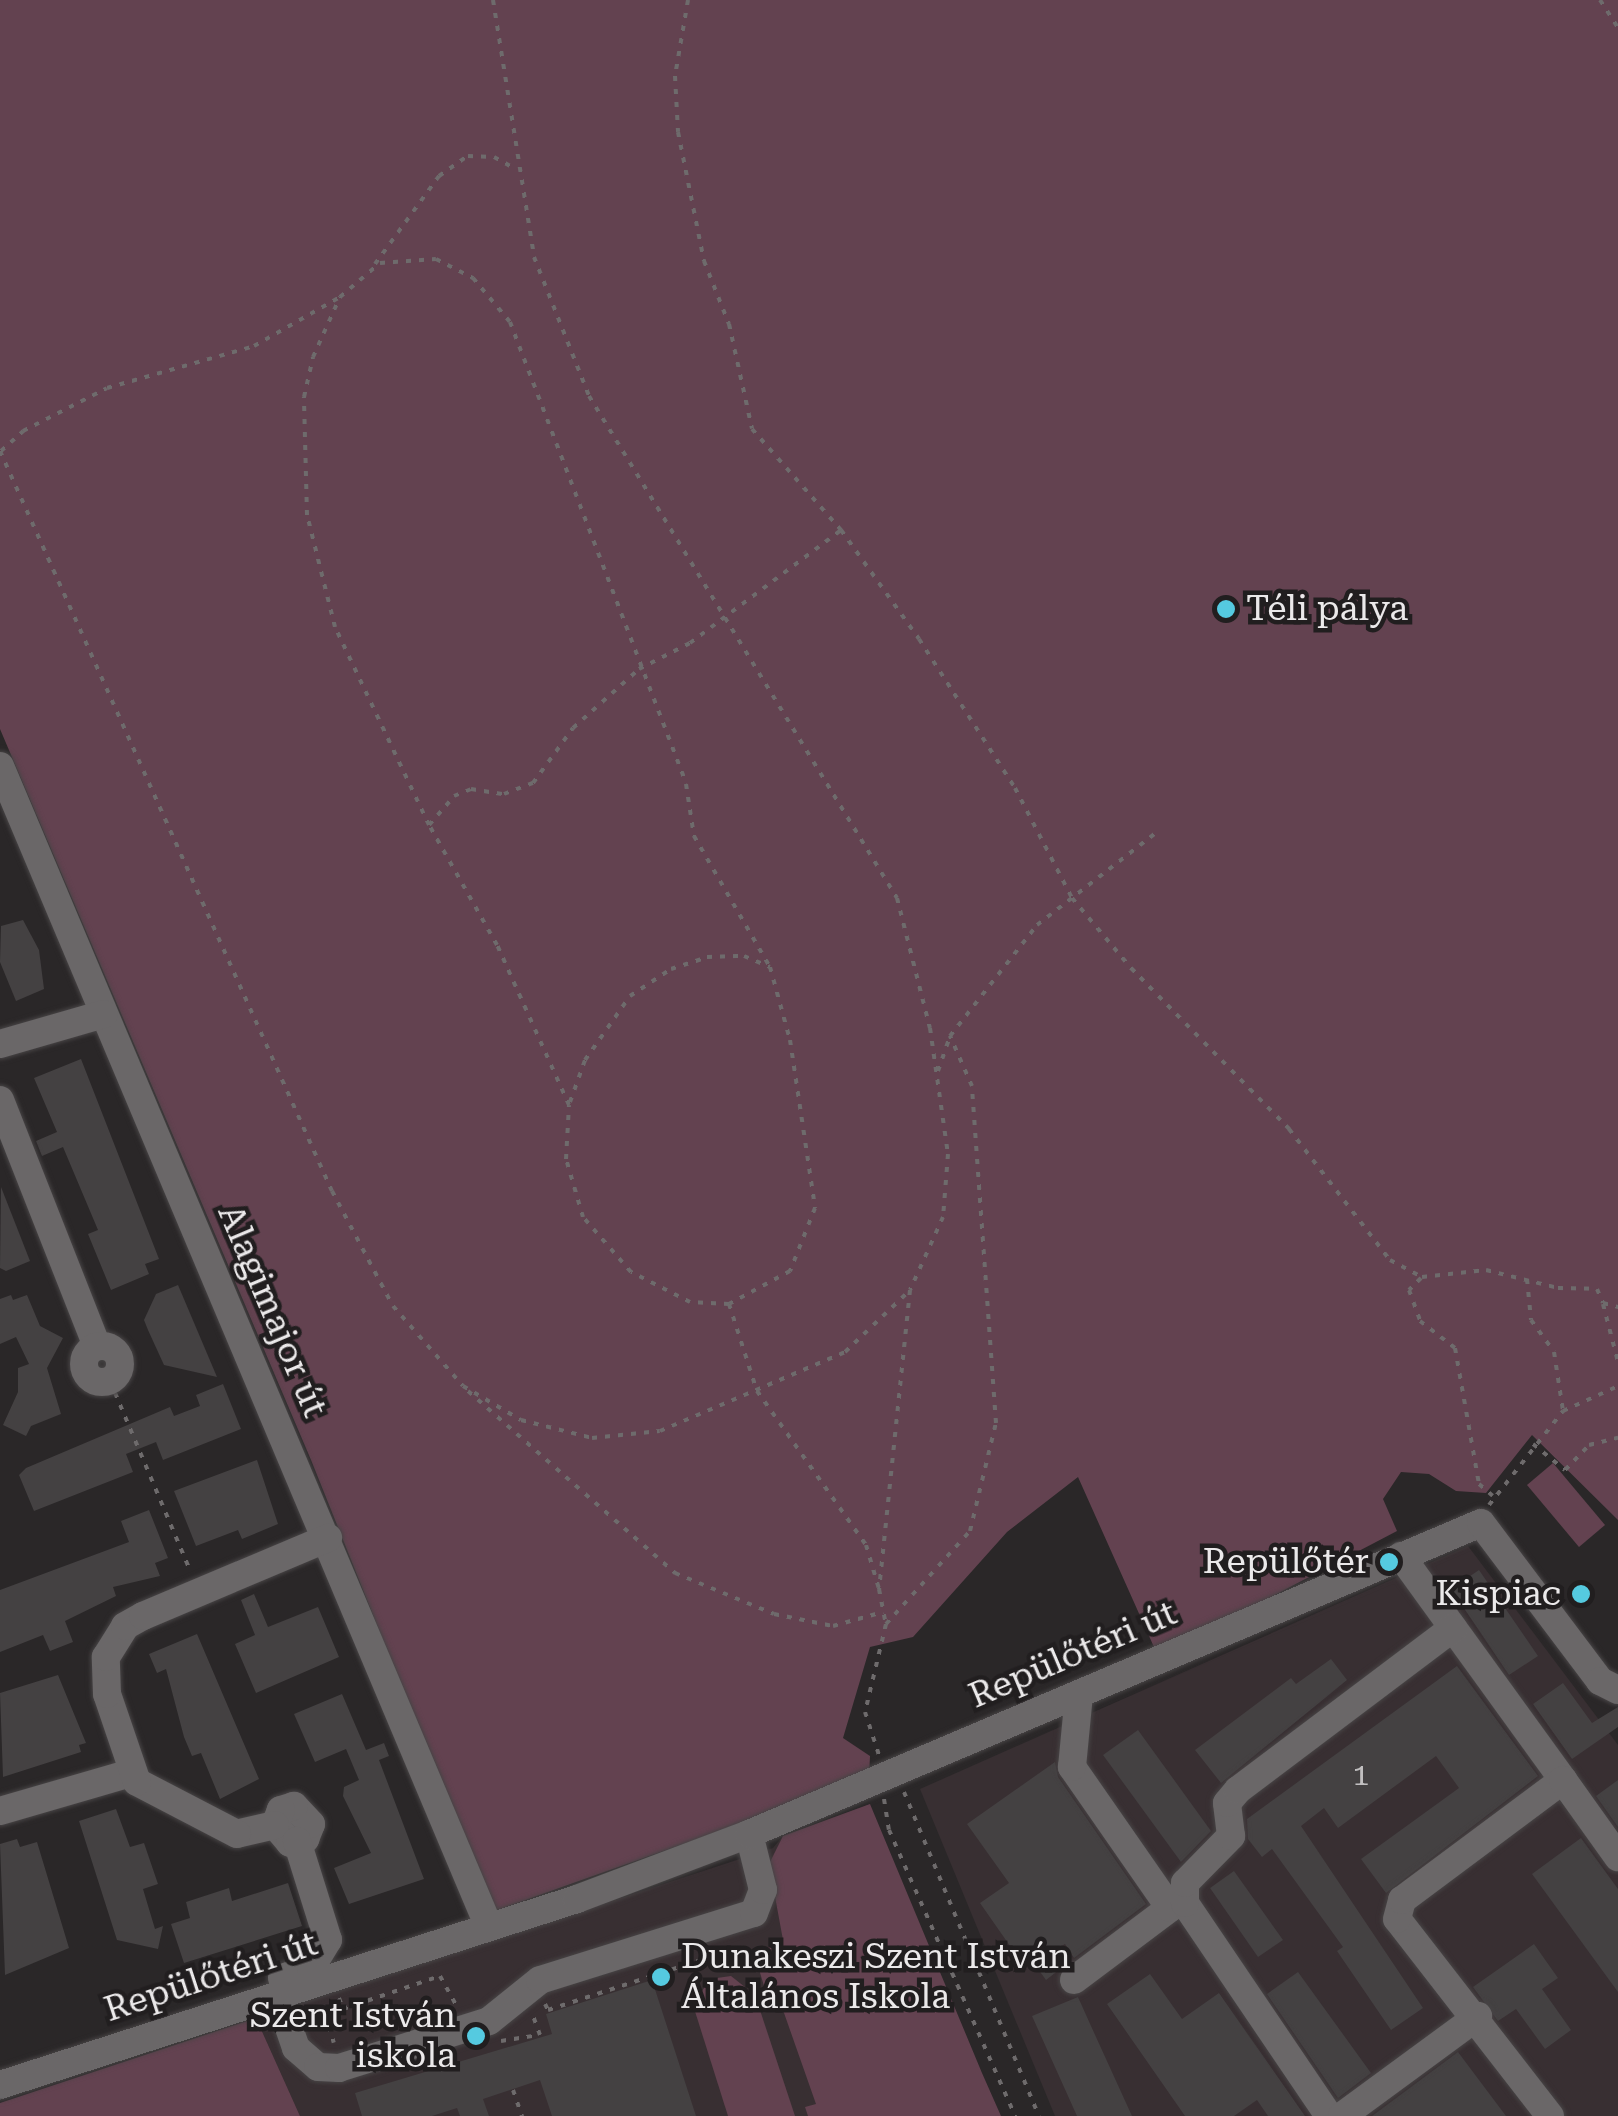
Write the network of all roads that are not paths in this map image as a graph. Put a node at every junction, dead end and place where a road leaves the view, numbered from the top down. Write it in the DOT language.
graph roads {
  1 [pos="0,766"];
  2 [pos="104,1014"];
  3 [pos="0,1044"];
  4 [pos="0,1100"];
  5 [pos="110,1381"];
  6 [pos="328,1538"];
  7 [pos="1401,1556"];
  8 [pos="1453,1628"];
  9 [pos="1618,1690"];
  10 [pos="1079,1694"];
  11 [pos="131,1773"];
  12 [pos="1562,1780"];
  13 [pos="0,1811"];
  14 [pos="748,1834"];
  15 [pos="1618,1856"];
  16 [pos="475,1886"];
  17 [pos="489,1927"];
  18 [pos="444,1942"];
  19 [pos="1074,1980"];
  20 [pos="278,1996"];
  21 [pos="1478,2016"];
  22 [pos="0,2072"];
  23 [pos="0,2085"];
  24 [pos="1329,2116"];
  25 [pos="1342,2116"];
  26 [pos="1550,2116"];
  1 -- 2 [label="street, Alagimajor út"];
  2 -- 3 [label="street"];
  2 -- 6 [label="street, Alagimajor út"];
  4 -- 5 [label="street"];
  6 -- 11 [label="street"];
  6 -- 16 [label="street, Alagimajor út"];
  7 -- 8 [label="street"];
  7 -- 9 [label="street, Repülőtéri út"];
  7 -- 10 [label="street, Repülőtéri út"];
  8 -- 12 [label="street"];
  8 -- 24 [label="street"];
  10 -- 14 [label="street, Repülőtéri út"];
  10 -- 19 [label="street"];
  11 -- 13 [label="street"];
  11 -- 22 [label="street"];
  12 -- 15 [label="street"];
  12 -- 21 [label="street"];
  14 -- 17 [label="street, Repülőtéri út"];
  14 -- 20 [label="street"];
  16 -- 17 [label="street"];
  16 -- 18 [label="street"];
  17 -- 18 [label="street, Repülőtéri út"];
  18 -- 20 [label="street, Repülőtéri út"];
  20 -- 23 [label="street, Repülőtéri út"];
  21 -- 25 [label="street"];
  21 -- 26 [label="street"];
}
